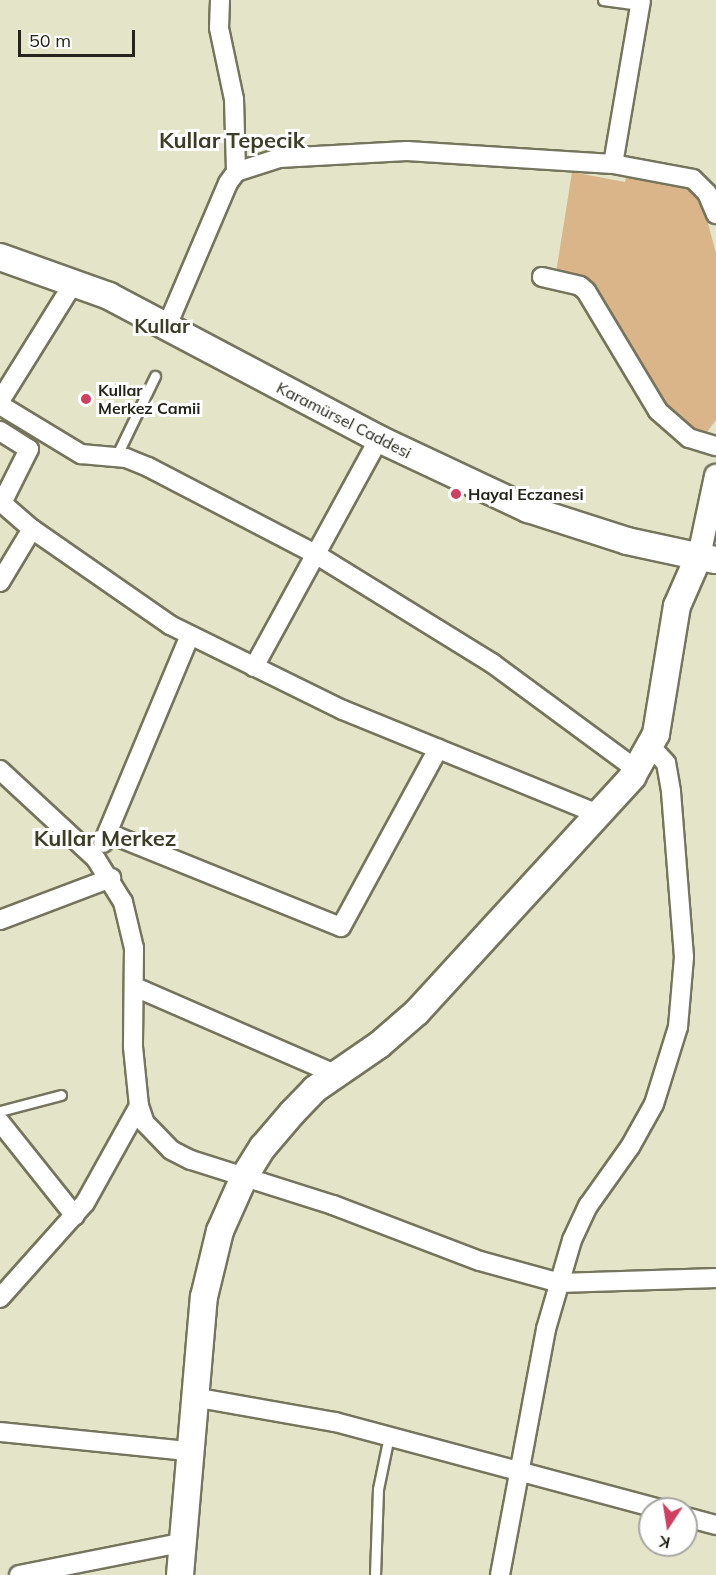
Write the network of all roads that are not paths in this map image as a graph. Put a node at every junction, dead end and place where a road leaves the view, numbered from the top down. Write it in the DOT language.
graph roads {
  1 [pos="220,0"];
  2 [pos="603,0"];
  3 [pos="641,3"];
  4 [pos="613,164"];
  5 [pos="236,172"];
  6 [pos="716,214"];
  7 [pos="0,257"];
  8 [pos="542,277"];
  9 [pos="74,282"];
  10 [pos="167,326"];
  11 [pos="154,376"];
  12 [pos="0,403"];
  13 [pos="0,431"];
  14 [pos="379,439"];
  15 [pos="716,446"];
  16 [pos="116,457"];
  17 [pos="716,476"];
  18 [pos="32,529"];
  19 [pos="316,555"];
  20 [pos="707,558"];
  21 [pos="0,582"];
  22 [pos="189,637"];
  23 [pos="254,667"];
  24 [pos="651,747"];
  25 [pos="438,749"];
  26 [pos="0,770"];
  27 [pos="637,770"];
  28 [pos="600,815"];
  29 [pos="108,833"];
  30 [pos="96,858"];
  31 [pos="111,878"];
  32 [pos="0,920"];
  33 [pos="135,987"];
  34 [pos="335,1074"];
  35 [pos="61,1095"];
  36 [pos="139,1106"];
  37 [pos="0,1111"];
  38 [pos="0,1122"];
  39 [pos="244,1177"];
  40 [pos="75,1216"];
  41 [pos="716,1278"];
  42 [pos="560,1283"];
  43 [pos="0,1298"];
  44 [pos="193,1397"];
  45 [pos="0,1432"];
  46 [pos="389,1436"];
  47 [pos="189,1451"];
  48 [pos="519,1468"];
  49 [pos="638,1503"];
  50 [pos="698,1520"];
  51 [pos="716,1525"];
  52 [pos="180,1543"];
  53 [pos="19,1575"];
  54 [pos="180,1575"];
  55 [pos="375,1575"];
  56 [pos="500,1575"];
  1 -- 5 [label="street"];
  2 -- 3 [label="lane"];
  3 -- 4 [label="street"];
  4 -- 5 [label="street"];
  4 -- 6 [label="street"];
  5 -- 10 [label="street"];
  7 -- 9 [label="main road, Karamürsel Caddesi"];
  8 -- 15 [label="street"];
  9 -- 10 [label="main road, Karamürsel Caddesi"];
  9 -- 12 [label="street"];
  10 -- 14 [label="main road, Karamürsel Caddesi"];
  11 -- 16 [label="lane"];
  12 -- 16 [label="street"];
  13 -- 18 [label="street"];
  14 -- 19 [label="street"];
  14 -- 20 [label="main road, Karamürsel Caddesi"];
  16 -- 19 [label="street"];
  17 -- 20 [label="street"];
  18 -- 21 [label="street"];
  18 -- 22 [label="street"];
  19 -- 23 [label="street"];
  19 -- 27 [label="street"];
  20 -- 24 [label="main road"];
  22 -- 23 [label="street"];
  22 -- 29 [label="street"];
  23 -- 25 [label="street"];
  24 -- 27 [label="main road"];
  24 -- 42 [label="street"];
  25 -- 28 [label="street"];
  25 -- 29 [label="street"];
  26 -- 30 [label="street"];
  27 -- 28 [label="main road"];
  28 -- 34 [label="main road"];
  29 -- 30 [label="street"];
  30 -- 31 [label="street"];
  31 -- 32 [label="street"];
  31 -- 33 [label="street"];
  33 -- 34 [label="street"];
  33 -- 36 [label="street"];
  34 -- 39 [label="main road"];
  35 -- 37 [label="lane"];
  36 -- 39 [label="street"];
  36 -- 40 [label="street"];
  38 -- 40 [label="street"];
  39 -- 42 [label="street"];
  39 -- 44 [label="main road"];
  40 -- 43 [label="street"];
  41 -- 42 [label="street"];
  42 -- 48 [label="street"];
  44 -- 46 [label="street"];
  44 -- 47 [label="main road"];
  45 -- 47 [label="street"];
  46 -- 48 [label="street"];
  46 -- 55 [label="lane"];
  47 -- 52 [label="main road"];
  48 -- 49 [label="street"];
  48 -- 56 [label="street"];
  50 -- 51 [label="street"];
  52 -- 53 [label="street"];
  52 -- 54 [label="main road"];
}
